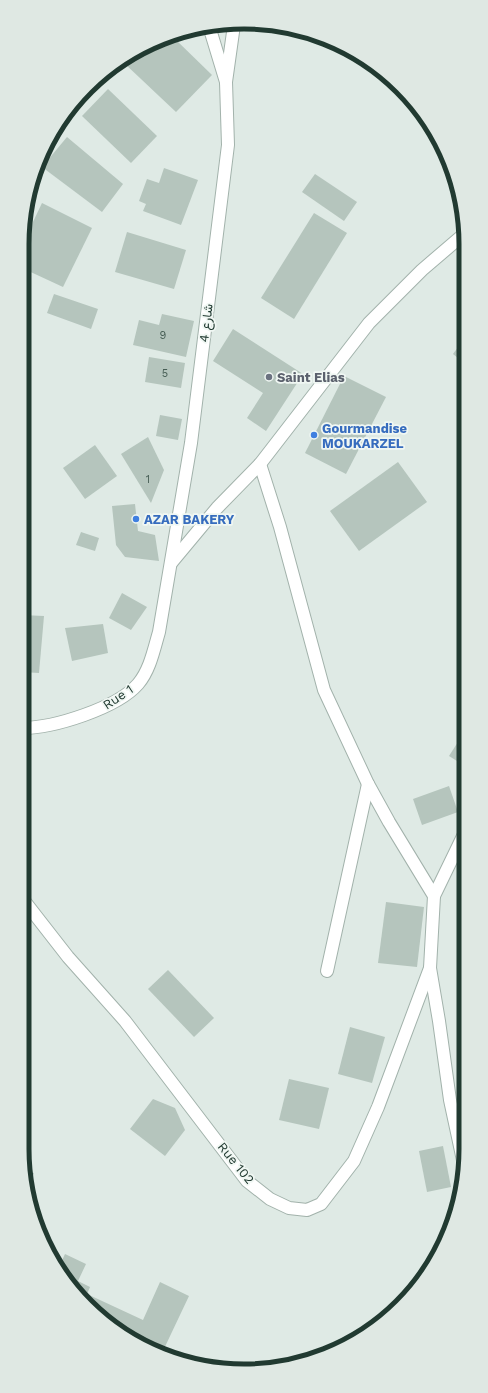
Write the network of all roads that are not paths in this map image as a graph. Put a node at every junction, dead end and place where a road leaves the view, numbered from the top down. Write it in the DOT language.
graph roads {
  1 [pos="233,29"];
  2 [pos="210,32"];
  3 [pos="226,82"];
  4 [pos="459,238"];
  5 [pos="260,464"];
  6 [pos="171,563"];
  7 [pos="29,727"];
  8 [pos="368,784"];
  9 [pos="459,844"];
  10 [pos="434,896"];
  11 [pos="29,907"];
  12 [pos="430,968"];
  13 [pos="327,971"];
  14 [pos="459,1142"];
  1 -- 3 [label="street"];
  2 -- 3 [label="street"];
  3 -- 6 [label="street, شارع 4"];
  4 -- 5 [label="street"];
  5 -- 6 [label="street"];
  5 -- 8 [label="street"];
  6 -- 7 [label="street, Rue 1"];
  8 -- 10 [label="street"];
  8 -- 13 [label="street"];
  9 -- 10 [label="street"];
  10 -- 12 [label="street"];
  11 -- 12 [label="street, Rue 102"];
  12 -- 14 [label="street"];
}
